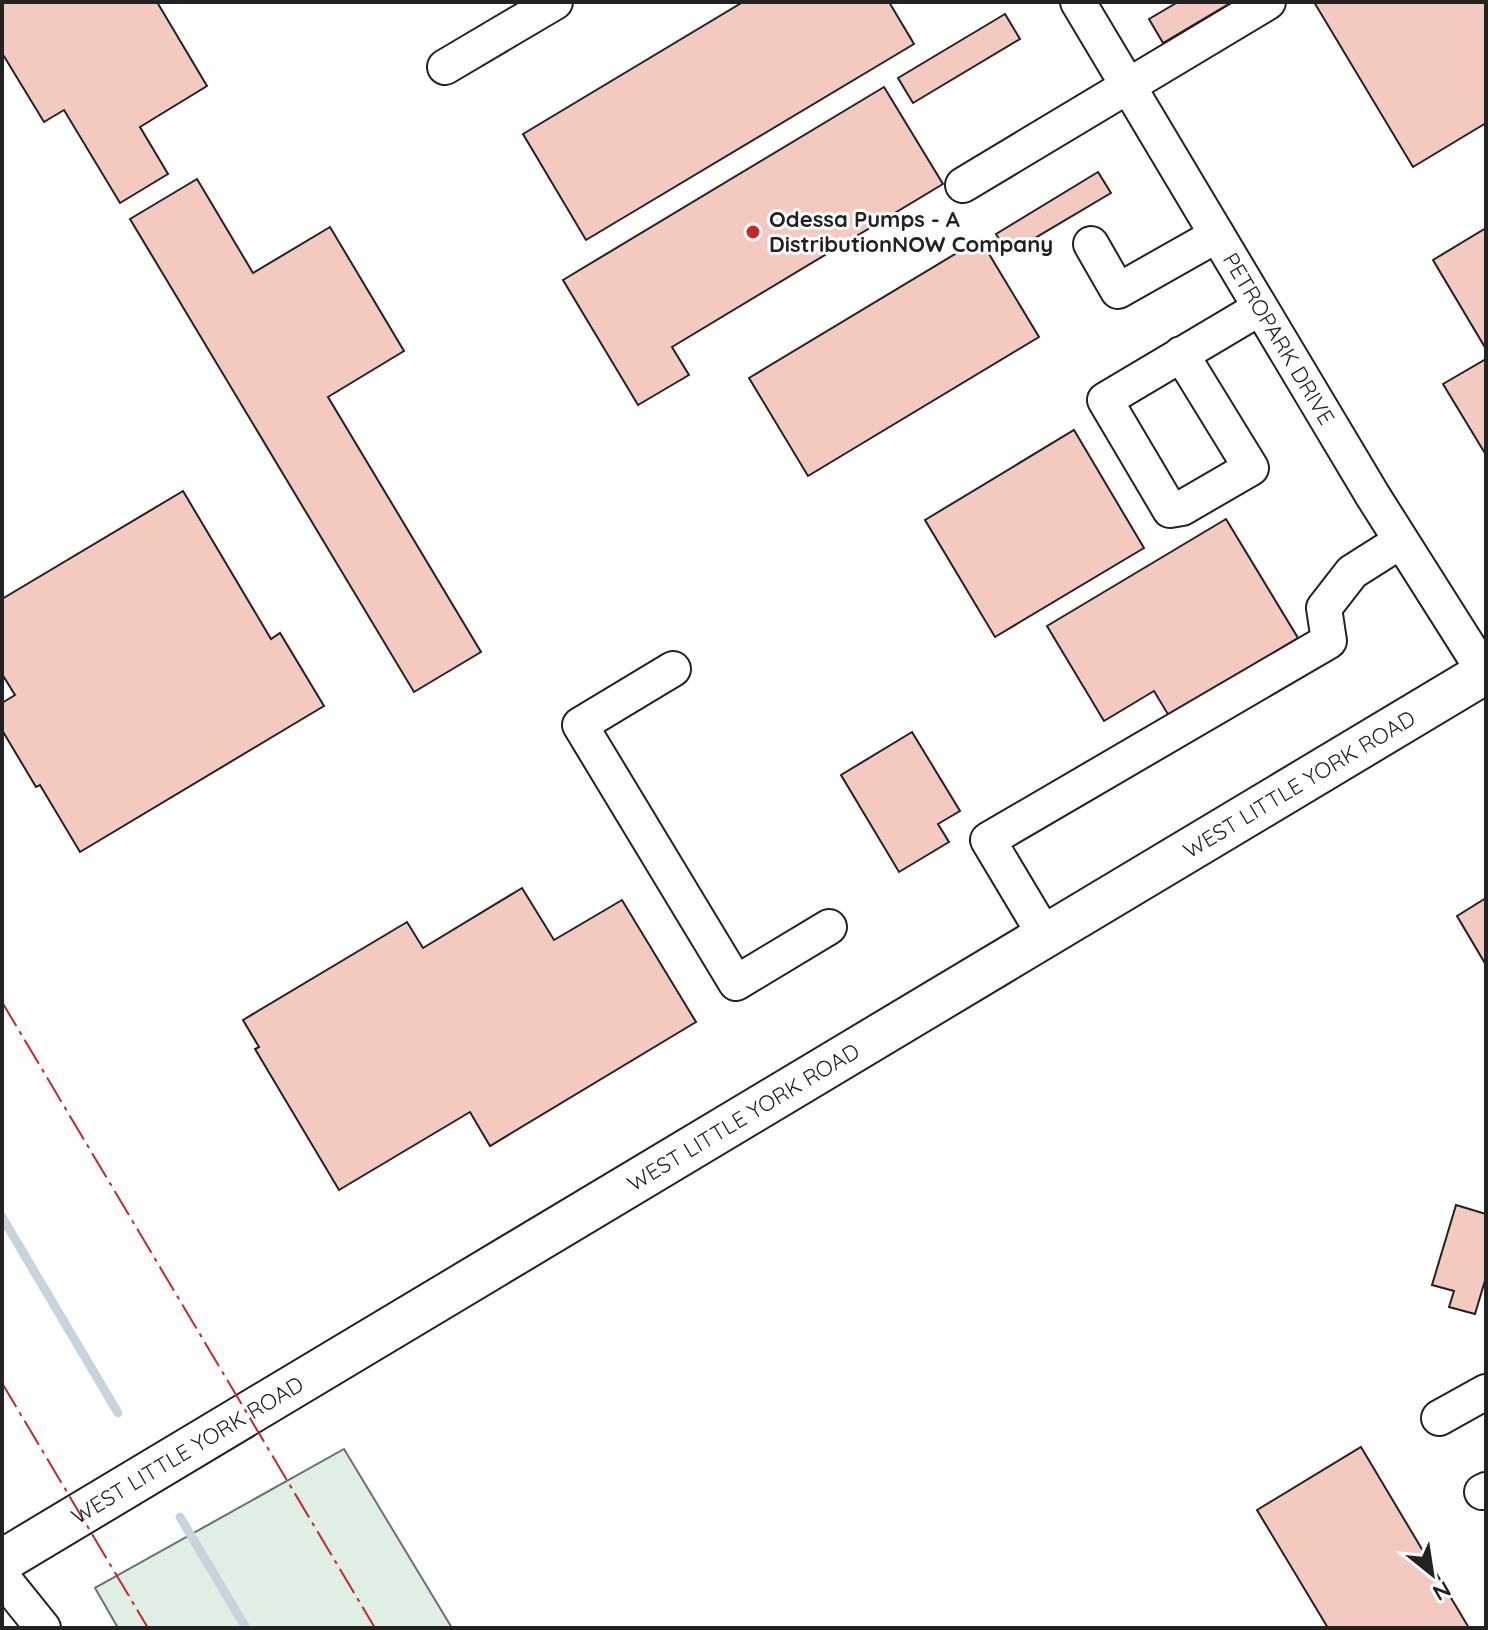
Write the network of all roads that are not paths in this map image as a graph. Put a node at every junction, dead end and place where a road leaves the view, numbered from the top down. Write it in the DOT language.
graph roads {
  1 [pos="555,2"];
  2 [pos="1078,2"];
  3 [pos="1268,2"];
  4 [pos="445,67"];
  5 [pos="1128,86"];
  6 [pos="963,185"];
  7 [pos="1217,235"];
  8 [pos="1091,244"];
  9 [pos="1260,308"];
  10 [pos="1181,354"];
  11 [pos="1401,541"];
  12 [pos="673,669"];
  13 [pos="1485,672"];
  14 [pos="829,927"];
  15 [pos="1046,937"];
  16 [pos="1486,1392"];
  17 [pos="1439,1418"];
  18 [pos="2,1561"];
  19 [pos="2,1577"];
  20 [pos="43,1628"];
  1 -- 4 [label="street"];
  2 -- 5 [label="street, PETROPARK DRIVE"];
  3 -- 5 [label="street"];
  5 -- 6 [label="street"];
  5 -- 7 [label="street, PETROPARK DRIVE"];
  7 -- 8 [label="street"];
  7 -- 9 [label="street, PETROPARK DRIVE"];
  9 -- 10 [label="street"];
  9 -- 11 [label="street, PETROPARK DRIVE"];
  10 -- 10 [label="street"];
  11 -- 13 [label="street, PETROPARK DRIVE"];
  11 -- 15 [label="street"];
  12 -- 14 [label="street"];
  13 -- 15 [label="main road, WEST LITTLE YORK ROAD"];
  15 -- 18 [label="main road, WEST LITTLE YORK ROAD"];
  16 -- 17 [label="street"];
  19 -- 20 [label="street"];
}
